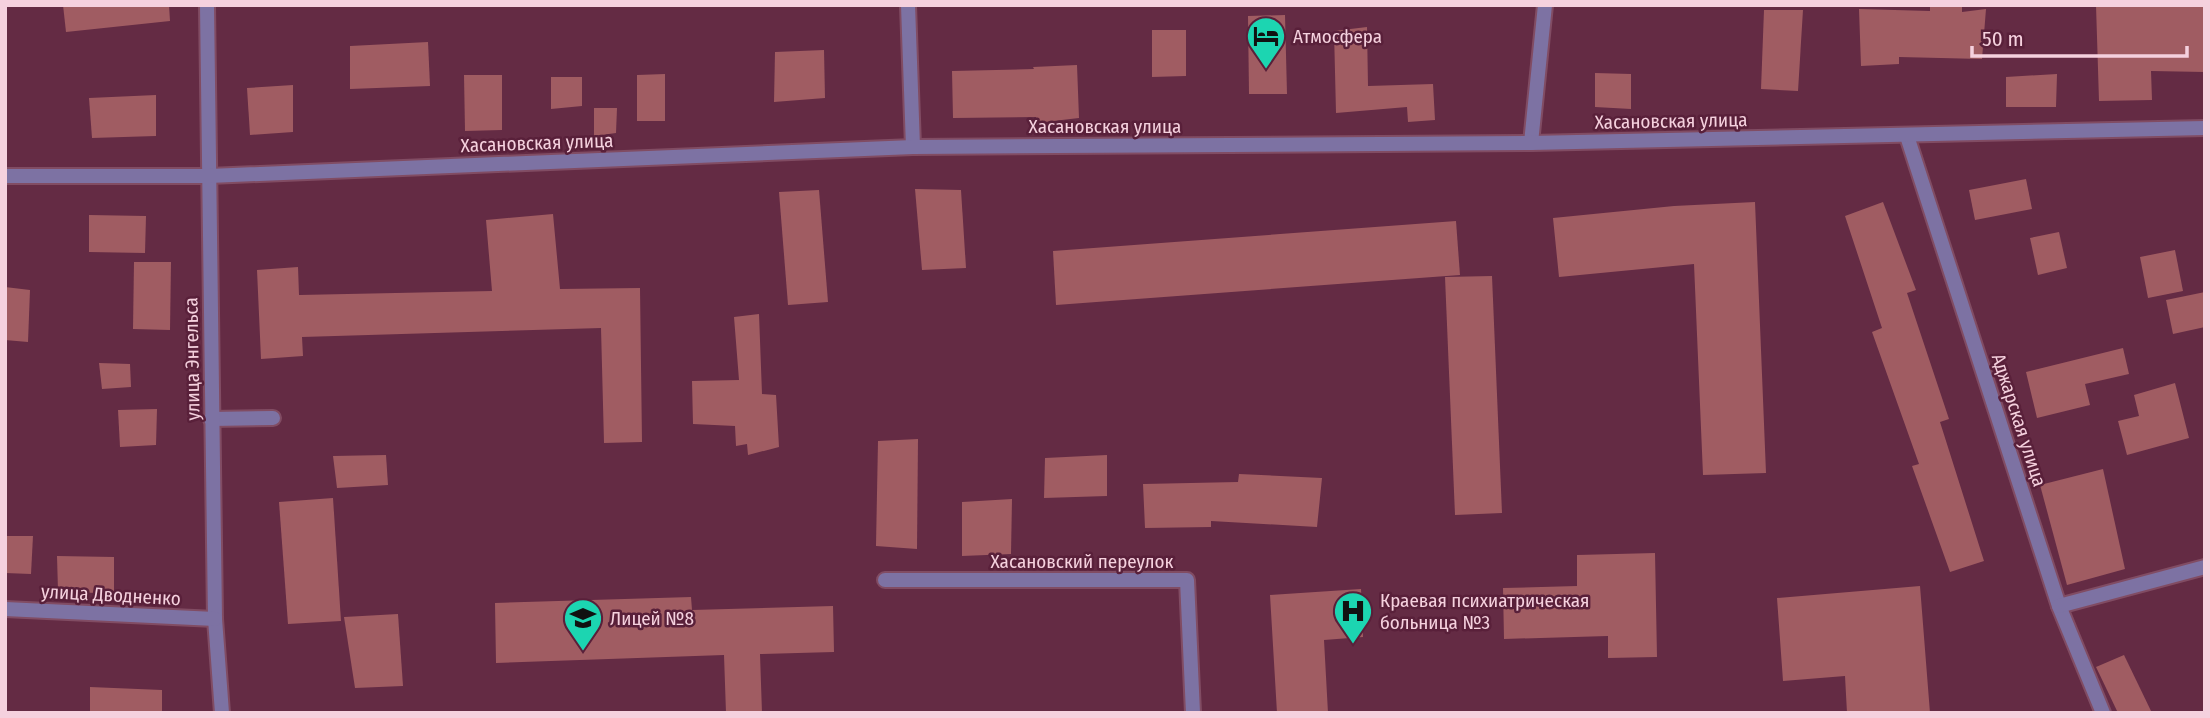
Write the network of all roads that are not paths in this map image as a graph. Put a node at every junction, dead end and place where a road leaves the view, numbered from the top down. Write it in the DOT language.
graph roads {
  1 [pos="207,5"];
  2 [pos="908,5"];
  3 [pos="1545,5"];
  4 [pos="2205,128"];
  5 [pos="1907,136"];
  6 [pos="1531,144"];
  7 [pos="913,146"];
  8 [pos="5,176"];
  9 [pos="209,176"];
  10 [pos="273,418"];
  11 [pos="211,419"];
  12 [pos="2205,567"];
  13 [pos="885,579"];
  14 [pos="2059,606"];
  15 [pos="5,608"];
  16 [pos="215,619"];
  17 [pos="222,713"];
  18 [pos="1193,713"];
  19 [pos="2103,713"];
  1 -- 9 [label="street, улица Энгельса"];
  2 -- 7 [label="street"];
  3 -- 6 [label="street"];
  4 -- 5 [label="street, Хасановская улица"];
  5 -- 6 [label="street, Хасановская улица"];
  5 -- 14 [label="street, Аджарская улица"];
  6 -- 7 [label="street, Хасановская улица"];
  7 -- 9 [label="street, Хасановская улица"];
  8 -- 9 [label="street, Хасановская улица"];
  9 -- 11 [label="street, улица Энгельса"];
  10 -- 11 [label="street"];
  11 -- 16 [label="street, улица Энгельса"];
  12 -- 14 [label="street"];
  13 -- 18 [label="street, Хасановский переулок"];
  14 -- 19 [label="street, Аджарская улица"];
  15 -- 16 [label="street, улица Дводненко"];
  16 -- 17 [label="street, улица Энгельса"];
}
